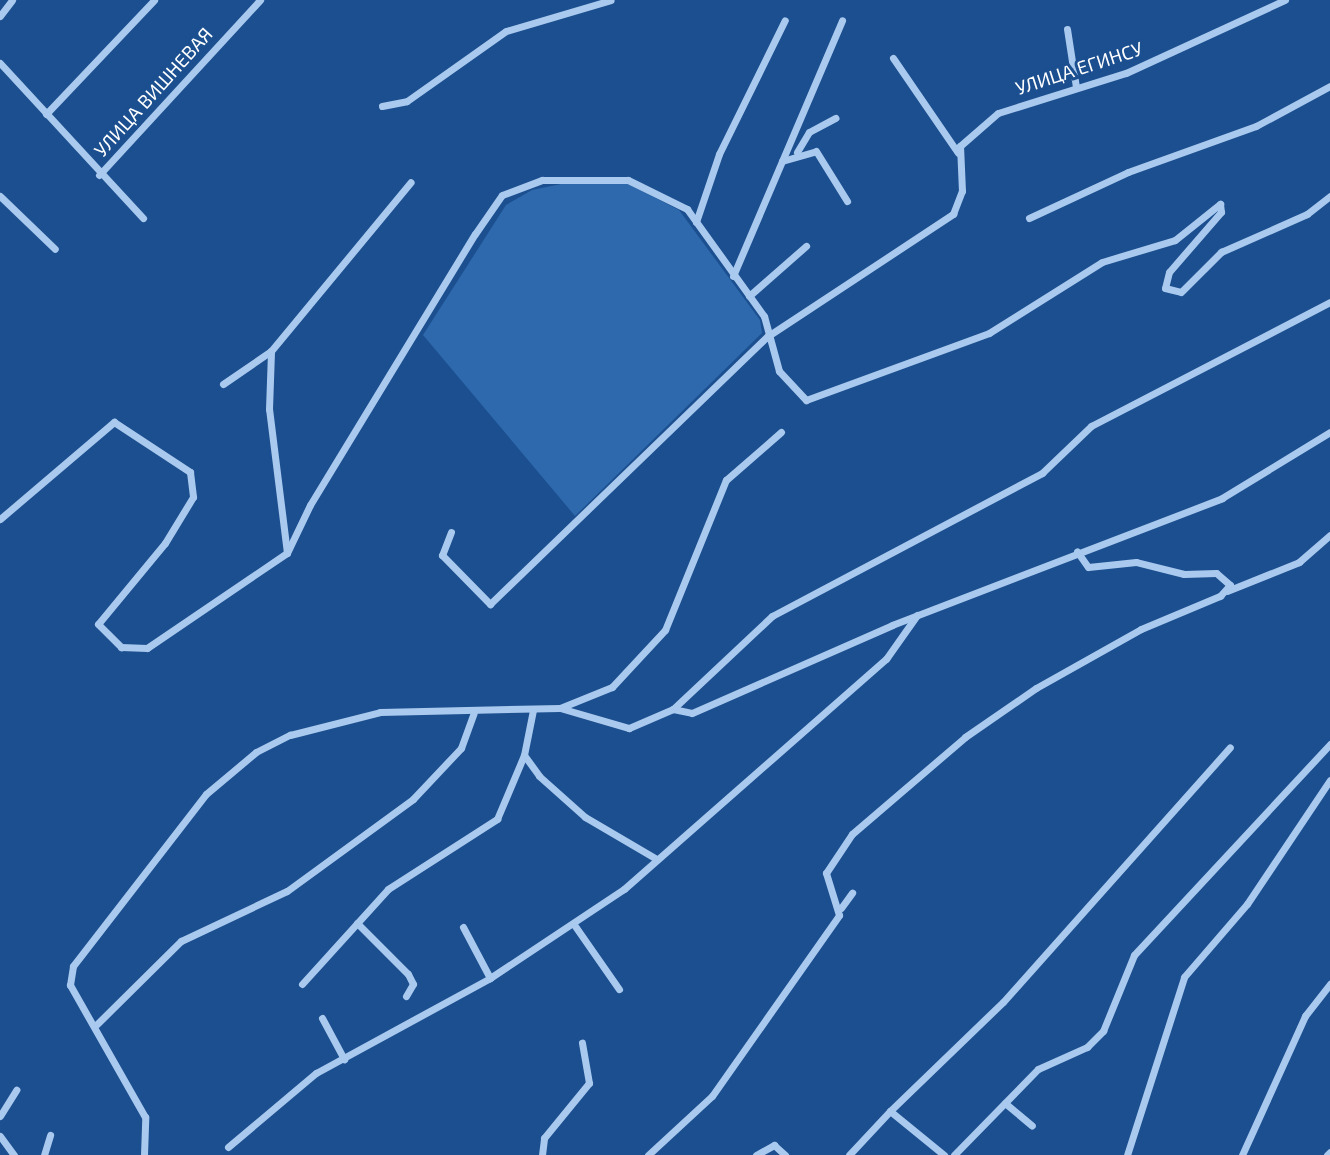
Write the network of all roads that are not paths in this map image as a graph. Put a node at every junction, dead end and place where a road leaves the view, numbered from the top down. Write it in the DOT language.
graph roads {
  1 [pos="12,0"];
  2 [pos="154,0"];
  3 [pos="260,0"];
  4 [pos="611,0"];
  5 [pos="1285,0"];
  6 [pos="0,16"];
  7 [pos="786,20"];
  8 [pos="842,20"];
  9 [pos="1067,29"];
  10 [pos="893,58"];
  11 [pos="0,63"];
  12 [pos="1330,86"];
  13 [pos="1076,87"];
  14 [pos="382,106"];
  15 [pos="46,114"];
  16 [pos="835,118"];
  17 [pos="797,152"];
  18 [pos="958,153"];
  19 [pos="781,161"];
  20 [pos="99,175"];
  21 [pos="411,182"];
  22 [pos="0,196"];
  23 [pos="1330,196"];
  24 [pos="847,201"];
  25 [pos="143,218"];
  26 [pos="1029,218"];
  27 [pos="695,222"];
  28 [pos="806,246"];
  29 [pos="55,249"];
  30 [pos="733,276"];
  31 [pos="749,296"];
  32 [pos="1330,302"];
  33 [pos="773,333"];
  34 [pos="271,351"];
  35 [pos="223,384"];
  36 [pos="781,432"];
  37 [pos="1330,432"];
  38 [pos="0,519"];
  39 [pos="452,532"];
  40 [pos="1330,535"];
  41 [pos="1077,551"];
  42 [pos="287,553"];
  43 [pos="1225,578"];
  44 [pos="1246,582"];
  45 [pos="1227,592"];
  46 [pos="917,615"];
  47 [pos="560,708"];
  48 [pos="673,709"];
  49 [pos="533,710"];
  50 [pos="474,713"];
  51 [pos="1330,744"];
  52 [pos="1230,747"];
  53 [pos="524,755"];
  54 [pos="1330,780"];
  55 [pos="655,858"];
  56 [pos="852,893"];
  57 [pos="841,908"];
  58 [pos="357,923"];
  59 [pos="575,926"];
  60 [pos="463,927"];
  61 [pos="491,978"];
  62 [pos="303,984"];
  63 [pos="1330,984"];
  64 [pos="619,989"];
  65 [pos="405,996"];
  66 [pos="322,1018"];
  67 [pos="97,1024"];
  68 [pos="582,1043"];
  69 [pos="344,1059"];
  70 [pos="16,1090"];
  71 [pos="1005,1102"];
  72 [pos="890,1111"];
  73 [pos="0,1116"];
  74 [pos="1032,1126"];
  75 [pos="50,1135"];
  76 [pos="0,1136"];
  77 [pos="228,1147"];
  78 [pos="14,1155"];
  79 [pos="44,1155"];
  80 [pos="144,1155"];
  81 [pos="542,1155"];
  82 [pos="648,1155"];
  83 [pos="756,1155"];
  84 [pos="785,1155"];
  85 [pos="849,1155"];
  86 [pos="944,1155"];
  87 [pos="954,1155"];
  88 [pos="1127,1155"];
  89 [pos="1242,1155"];
  1 -- 6 [label="street"];
  2 -- 15 [label="street"];
  3 -- 20 [label="street, УЛИЦА ВИШНЕВАЯ"];
  4 -- 14 [label="street"];
  5 -- 13 [label="street, УЛИЦА ЕГИНСУ"];
  7 -- 27 [label="street"];
  8 -- 19 [label="street"];
  9 -- 13 [label="street"];
  10 -- 18 [label="street"];
  11 -- 15 [label="street"];
  12 -- 26 [label="street"];
  13 -- 18 [label="street, УЛИЦА ЕГИНСУ"];
  15 -- 20 [label="street"];
  16 -- 17 [label="street"];
  17 -- 19 [label="street"];
  17 -- 24 [label="street"];
  18 -- 33 [label="street"];
  19 -- 30 [label="street"];
  20 -- 25 [label="street"];
  21 -- 34 [label="street"];
  22 -- 29 [label="street"];
  23 -- 33 [label="street"];
  27 -- 30 [label="street"];
  27 -- 42 [label="street"];
  28 -- 31 [label="street"];
  30 -- 31 [label="street"];
  31 -- 33 [label="street"];
  32 -- 48 [label="street"];
  33 -- 39 [label="street"];
  34 -- 35 [label="street"];
  34 -- 42 [label="street"];
  36 -- 47 [label="street"];
  37 -- 41 [label="street"];
  38 -- 42 [label="street"];
  40 -- 44 [label="street"];
  41 -- 43 [label="street"];
  41 -- 46 [label="street"];
  43 -- 44 [label="street"];
  43 -- 45 [label="street"];
  44 -- 45 [label="street"];
  45 -- 57 [label="street"];
  46 -- 48 [label="street"];
  46 -- 55 [label="street"];
  47 -- 48 [label="street"];
  47 -- 49 [label="street"];
  49 -- 50 [label="street"];
  49 -- 53 [label="street"];
  50 -- 67 [label="street"];
  50 -- 67 [label="street"];
  51 -- 71 [label="street"];
  52 -- 72 [label="street"];
  53 -- 55 [label="street"];
  53 -- 58 [label="street"];
  54 -- 88 [label="street"];
  55 -- 59 [label="street"];
  56 -- 57 [label="street"];
  57 -- 82 [label="street"];
  58 -- 62 [label="street"];
  58 -- 65 [label="street"];
  59 -- 61 [label="street"];
  59 -- 64 [label="street"];
  60 -- 61 [label="street"];
  61 -- 69 [label="street"];
  63 -- 89 [label="street"];
  66 -- 69 [label="street"];
  67 -- 80 [label="street"];
  68 -- 81 [label="street"];
  69 -- 77 [label="street"];
  70 -- 73 [label="street"];
  71 -- 74 [label="street"];
  71 -- 87 [label="street"];
  72 -- 85 [label="street"];
  72 -- 86 [label="street"];
  75 -- 79 [label="street"];
  76 -- 78 [label="street"];
  83 -- 84 [label="street"];
}
